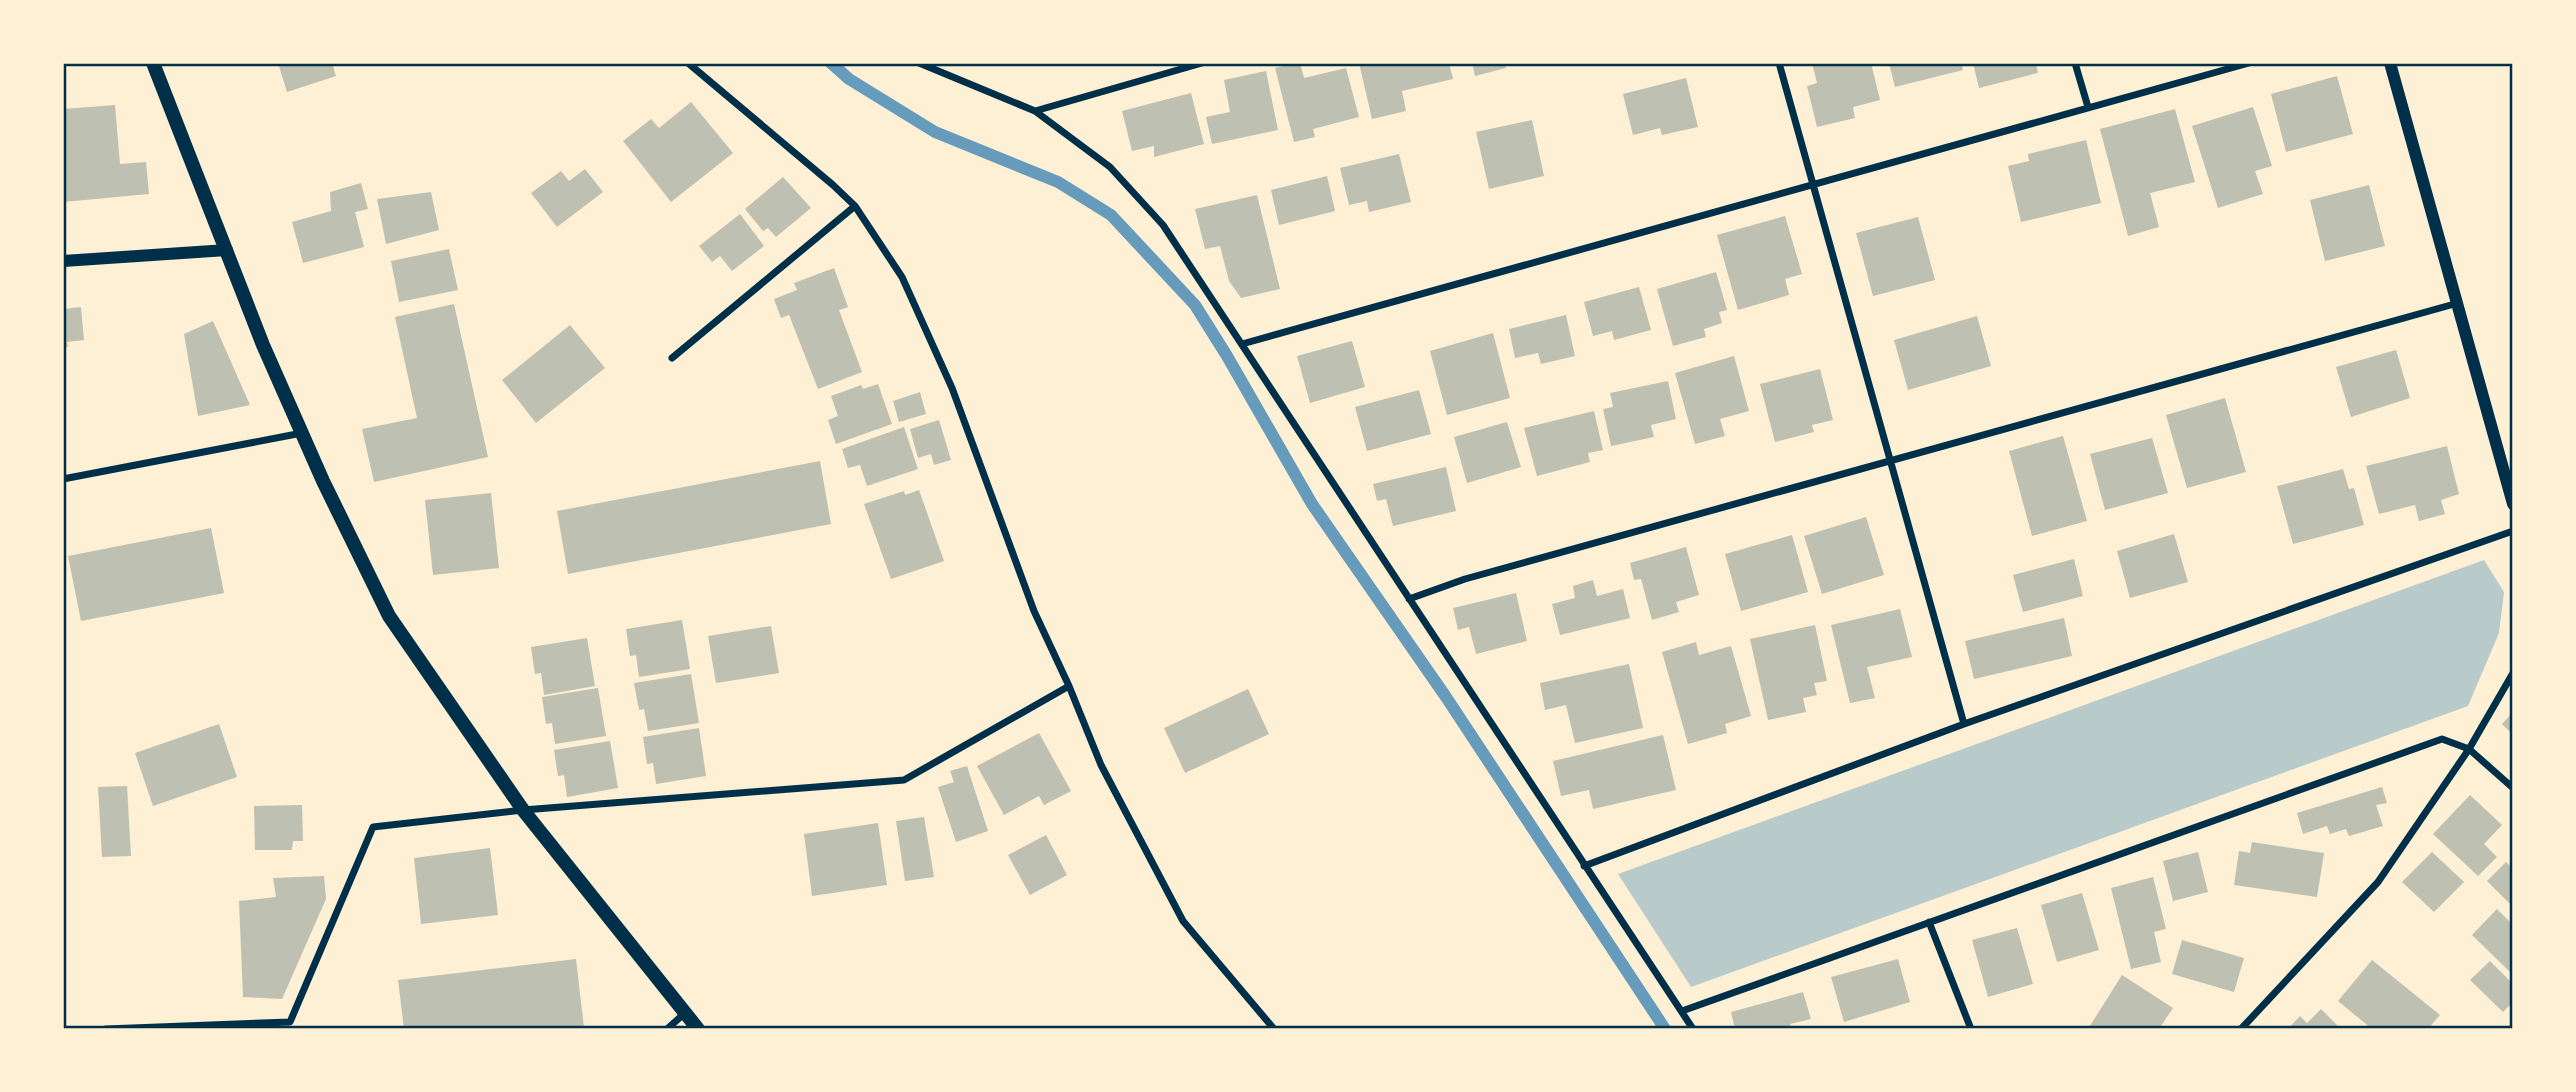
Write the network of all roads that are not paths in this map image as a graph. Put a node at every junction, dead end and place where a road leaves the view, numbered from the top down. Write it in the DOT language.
graph roads {
  1 [pos="153,63"];
  2 [pos="688,63"];
  3 [pos="919,63"];
  4 [pos="1202,63"];
  5 [pos="1779,63"];
  6 [pos="2075,63"];
  7 [pos="2249,63"];
  8 [pos="2390,63"];
  9 [pos="2088,107"];
  10 [pos="1035,111"];
  11 [pos="1813,185"];
  12 [pos="855,206"];
  13 [pos="227,250"];
  14 [pos="63,261"];
  15 [pos="2458,303"];
  16 [pos="1242,344"];
  17 [pos="672,358"];
  18 [pos="302,433"];
  19 [pos="1891,462"];
  20 [pos="63,479"];
  21 [pos="2513,504"];
  22 [pos="2513,531"];
  23 [pos="1409,600"];
  24 [pos="2513,673"];
  25 [pos="1069,686"];
  26 [pos="1964,724"];
  27 [pos="2469,749"];
  28 [pos="2513,788"];
  29 [pos="523,810"];
  30 [pos="1584,866"];
  31 [pos="1930,922"];
  32 [pos="1682,1011"];
  33 [pos="685,1013"];
  34 [pos="290,1022"];
  35 [pos="106,1029"];
  36 [pos="297,1029"];
  37 [pos="667,1029"];
  38 [pos="698,1029"];
  39 [pos="1274,1029"];
  40 [pos="1693,1029"];
  41 [pos="1971,1029"];
  42 [pos="2241,1029"];
  1 -- 13 [label="main road"];
  2 -- 12 [label="street"];
  3 -- 10 [label="street"];
  4 -- 10 [label="street"];
  5 -- 11 [label="street"];
  6 -- 9 [label="street"];
  7 -- 9 [label="street"];
  8 -- 15 [label="street"];
  9 -- 11 [label="street"];
  10 -- 16 [label="street"];
  11 -- 16 [label="street"];
  11 -- 19 [label="street"];
  12 -- 17 [label="street"];
  12 -- 25 [label="street"];
  13 -- 14 [label="street"];
  13 -- 18 [label="main road"];
  15 -- 19 [label="street"];
  15 -- 21 [label="street"];
  16 -- 23 [label="street"];
  18 -- 20 [label="street"];
  18 -- 29 [label="main road"];
  19 -- 23 [label="street"];
  19 -- 26 [label="street"];
  22 -- 26 [label="street"];
  23 -- 30 [label="street"];
  24 -- 27 [label="street"];
  25 -- 29 [label="street"];
  25 -- 39 [label="street"];
  26 -- 30 [label="street"];
  27 -- 28 [label="street"];
  27 -- 31 [label="street"];
  27 -- 42 [label="street"];
  29 -- 33 [label="main road"];
  29 -- 34 [label="street"];
  30 -- 32 [label="street"];
  31 -- 32 [label="street"];
  31 -- 41 [label="street"];
  32 -- 40 [label="street"];
  33 -- 37 [label="street"];
  33 -- 38 [label="main road"];
  34 -- 35 [label="street"];
  34 -- 36 [label="street"];
}
